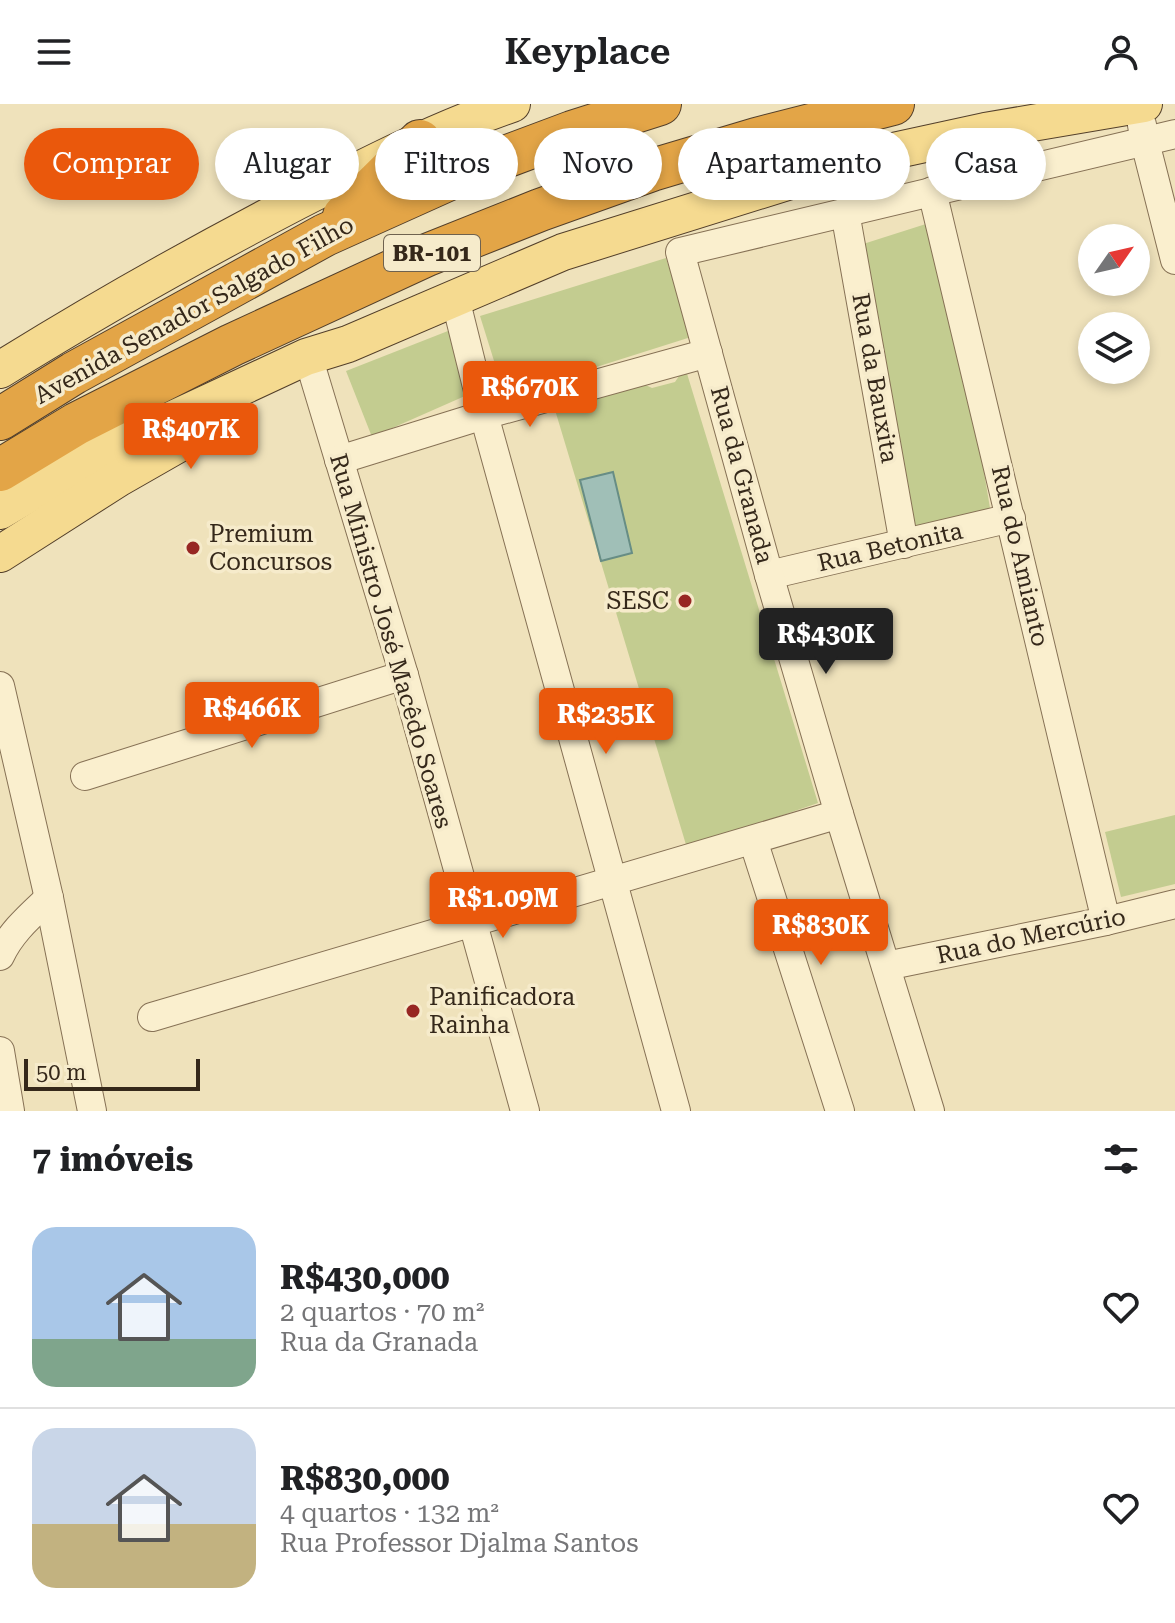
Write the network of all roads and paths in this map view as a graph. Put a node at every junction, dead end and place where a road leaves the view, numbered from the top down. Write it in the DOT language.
graph roads {
  1 [pos="512,104"];
  2 [pos="660,104"];
  3 [pos="893,104"];
  4 [pos="1142,105"];
  5 [pos="451,128"];
  6 [pos="1175,134"];
  7 [pos="1145,142"];
  8 [pos="375,163"];
  9 [pos="1046,165"];
  10 [pos="375,186"];
  11 [pos="926,192"];
  12 [pos="934,200"];
  13 [pos="845,212"];
  14 [pos="325,235"];
  15 [pos="1175,260"];
  16 [pos="455,298"];
  17 [pos="708,353"];
  18 [pos="310,365"];
  19 [pos="0,370"];
  20 [pos="484,415"];
  21 [pos="0,419"];
  22 [pos="339,460"];
  23 [pos="0,470"];
  24 [pos="0,511"];
  25 [pos="1011,518"];
  26 [pos="904,544"];
  27 [pos="0,554"];
  28 [pos="769,575"];
  29 [pos="404,675"];
  30 [pos="0,686"];
  31 [pos="85,776"];
  32 [pos="839,814"];
  33 [pos="753,840"];
  34 [pos="614,882"];
  35 [pos="49,898"];
  36 [pos="1175,904"];
  37 [pos="1106,921"];
  38 [pos="471,922"];
  39 [pos="0,956"];
  40 [pos="886,966"];
  41 [pos="152,1017"];
  42 [pos="0,1051"];
  43 [pos="10,1111"];
  44 [pos="92,1111"];
  45 [pos="525,1111"];
  46 [pos="676,1111"];
  47 [pos="840,1111"];
  48 [pos="930,1111"];
  1 -- 5 [label="main road, Avenida Senador Salgado Filho"];
  2 -- 14 [label="highway, Avenida Senador Salgado Filho / BR-101"];
  3 -- 23 [label="highway, Avenida Senador Salgado Filho / BR-101"];
  4 -- 7 [label="street"];
  4 -- 16 [label="main road"];
  6 -- 7 [label="street"];
  7 -- 9 [label="street"];
  7 -- 15 [label="street"];
  8 -- 19 [label="main road, Avenida Senador Salgado Filho"];
  10 -- 14 [label="highway"];
  11 -- 13 [label="street"];
  12 -- 25 [label="street, Rua do Amianto"];
  13 -- 17 [label="street, Rua da Granada"];
  13 -- 26 [label="street, Rua da Bauxita"];
  14 -- 21 [label="highway, Avenida Senador Salgado Filho / BR-101"];
  16 -- 18 [label="main road"];
  16 -- 20 [label="street"];
  17 -- 20 [label="street"];
  17 -- 28 [label="street, Rua da Granada"];
  18 -- 22 [label="street, Rua Ministro José Macêdo Soares"];
  18 -- 24 [label="main road"];
  18 -- 27 [label="main road"];
  20 -- 22 [label="street"];
  20 -- 34 [label="street"];
  22 -- 29 [label="street, Rua Ministro José Macêdo Soares"];
  25 -- 26 [label="street, Rua Betonita"];
  25 -- 37 [label="street, Rua do Amianto"];
  26 -- 28 [label="street, Rua Betonita"];
  28 -- 32 [label="street, Rua da Granada"];
  29 -- 31 [label="street"];
  29 -- 38 [label="street, Rua Ministro José Macêdo Soares"];
  30 -- 35 [label="street"];
  32 -- 33 [label="street"];
  32 -- 40 [label="street, Rua da Granada"];
  33 -- 34 [label="street"];
  33 -- 47 [label="street"];
  34 -- 38 [label="street"];
  34 -- 46 [label="street"];
  35 -- 39 [label="street"];
  35 -- 44 [label="street"];
  36 -- 37 [label="street, Rua do Mercúrio"];
  37 -- 40 [label="street, Rua do Mercúrio"];
  38 -- 41 [label="street"];
  38 -- 45 [label="street, Rua Ministro José Macêdo Soares"];
  40 -- 48 [label="street, Rua da Granada"];
  42 -- 43 [label="street"];
}
